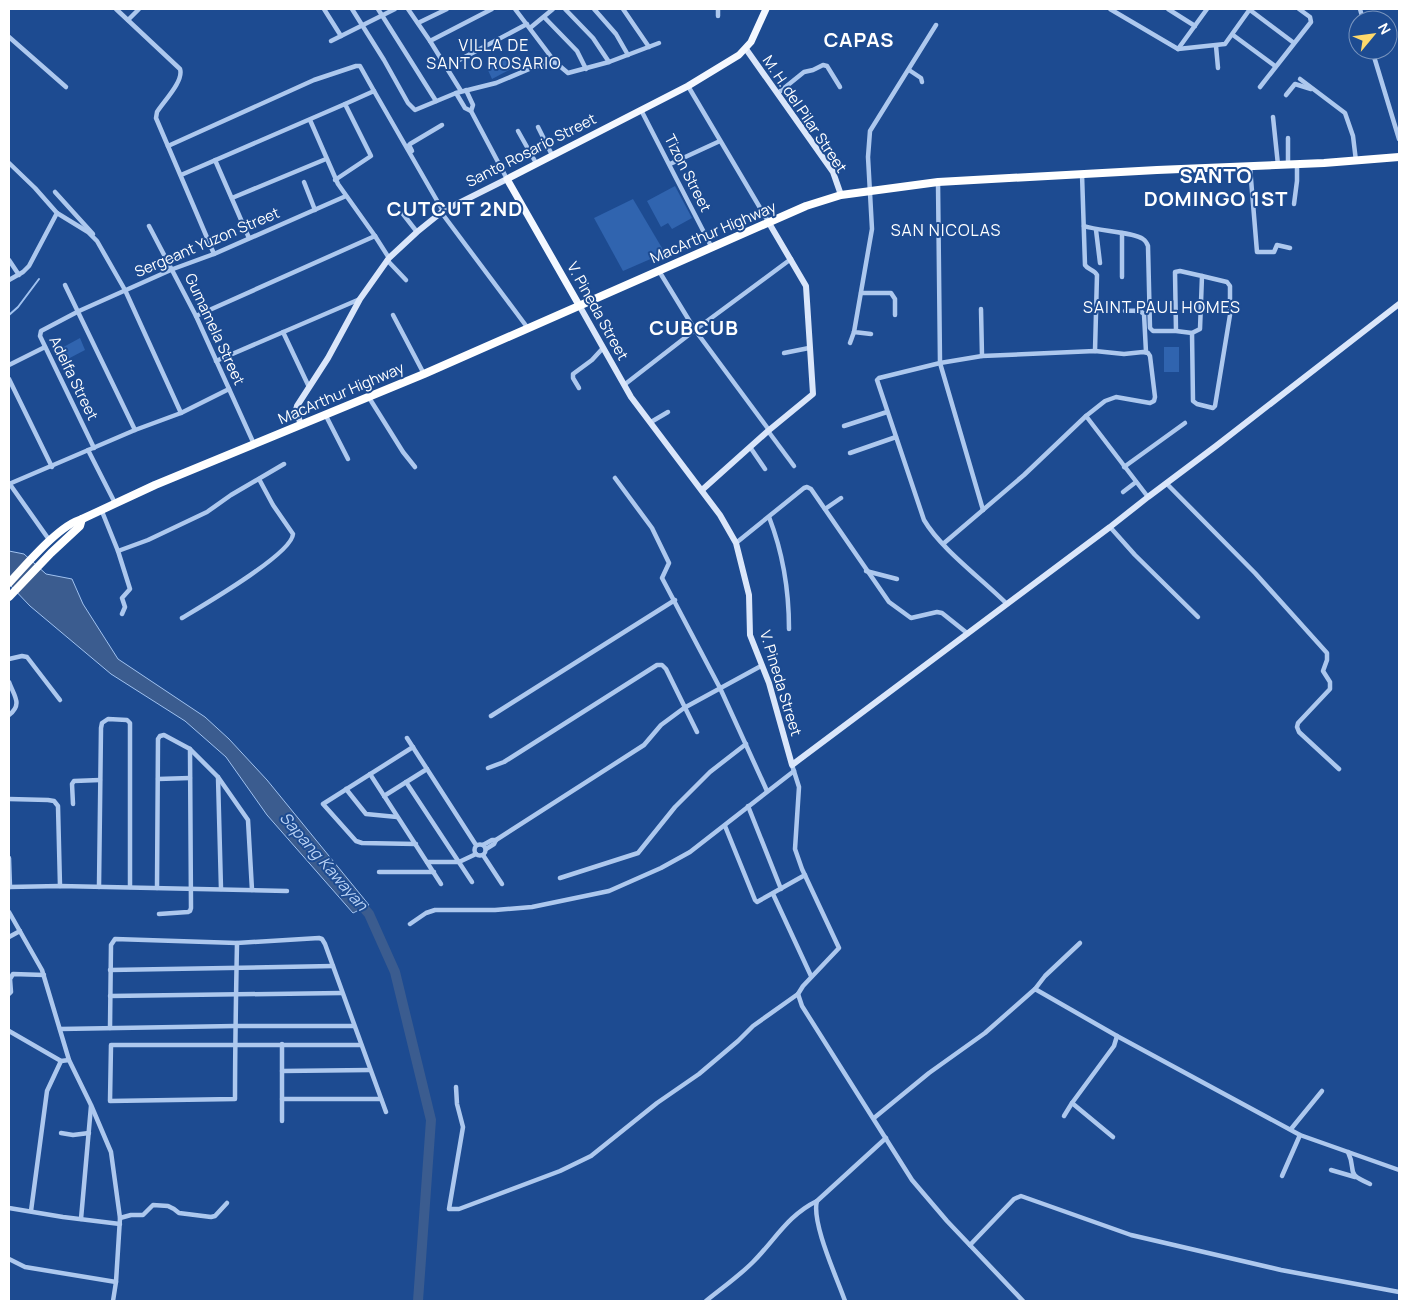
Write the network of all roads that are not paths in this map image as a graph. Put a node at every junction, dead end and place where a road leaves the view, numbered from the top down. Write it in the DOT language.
graph roads {
  1 [pos="116,9"];
  2 [pos="139,9"];
  3 [pos="324,9"];
  4 [pos="352,9"];
  5 [pos="378,9"];
  6 [pos="394,9"];
  7 [pos="408,9"];
  8 [pos="447,9"];
  9 [pos="492,9"];
  10 [pos="515,9"];
  11 [pos="553,9"];
  12 [pos="564,9"];
  13 [pos="594,9"];
  14 [pos="623,9"];
  15 [pos="718,9"];
  16 [pos="766,9"];
  17 [pos="1110,9"];
  18 [pos="1168,9"];
  19 [pos="1207,9"];
  20 [pos="1250,9"];
  21 [pos="1299,9"];
  22 [pos="382,15"];
  23 [pos="718,16"];
  24 [pos="544,17"];
  25 [pos="128,20"];
  26 [pos="418,23"];
  27 [pos="362,24"];
  28 [pos="936,25"];
  29 [pos="528,26"];
  30 [pos="1195,26"];
  31 [pos="1232,35"];
  32 [pos="341,36"];
  33 [pos="9,37"];
  34 [pos="331,41"];
  35 [pos="430,41"];
  36 [pos="659,43"];
  37 [pos="1294,43"];
  38 [pos="1216,46"];
  39 [pos="649,47"];
  40 [pos="746,49"];
  41 [pos="1178,50"];
  42 [pos="628,55"];
  43 [pos="1375,60"];
  44 [pos="555,62"];
  45 [pos="609,62"];
  46 [pos="1275,66"];
  47 [pos="446,67"];
  48 [pos="1218,68"];
  49 [pos="586,69"];
  50 [pos="909,70"];
  51 [pos="1300,79"];
  52 [pos="922,82"];
  53 [pos="688,86"];
  54 [pos="66,87"];
  55 [pos="840,87"];
  56 [pos="1260,87"];
  57 [pos="1314,89"];
  58 [pos="374,91"];
  59 [pos="461,92"];
  60 [pos="778,93"];
  61 [pos="1286,95"];
  62 [pos="436,101"];
  63 [pos="345,104"];
  64 [pos="642,110"];
  65 [pos="471,111"];
  66 [pos="1273,117"];
  67 [pos="310,120"];
  68 [pos="442,125"];
  69 [pos="538,126"];
  70 [pos="518,130"];
  71 [pos="1288,138"];
  72 [pos="1399,139"];
  73 [pos="720,141"];
  74 [pos="168,146"];
  75 [pos="552,155"];
  76 [pos="412,156"];
  77 [pos="1399,157"];
  78 [pos="326,159"];
  79 [pos="215,160"];
  80 [pos="1356,161"];
  81 [pos="9,163"];
  82 [pos="536,163"];
  83 [pos="670,164"];
  84 [pos="1278,165"];
  85 [pos="1292,165"];
  86 [pos="1250,167"];
  87 [pos="1082,174"];
  88 [pos="181,175"];
  89 [pos="507,179"];
  90 [pos="335,180"];
  91 [pos="304,182"];
  92 [pos="938,182"];
  93 [pos="871,190"];
  94 [pos="55,192"];
  95 [pos="841,195"];
  96 [pos="346,196"];
  97 [pos="232,198"];
  98 [pos="1294,204"];
  99 [pos="315,210"];
  100 [pos="442,212"];
  101 [pos="57,213"];
  102 [pos="403,214"];
  103 [pos="769,223"];
  104 [pos="149,226"];
  105 [pos="1084,226"];
  106 [pos="1096,230"];
  107 [pos="417,232"];
  108 [pos="1122,233"];
  109 [pos="375,236"];
  110 [pos="95,238"];
  111 [pos="249,238"];
  112 [pos="712,248"];
  113 [pos="1290,248"];
  114 [pos="214,254"];
  115 [pos="388,259"];
  116 [pos="791,259"];
  117 [pos="9,260"];
  118 [pos="1100,263"];
  119 [pos="172,269"];
  120 [pos="659,270"];
  121 [pos="18,276"];
  122 [pos="1202,276"];
  123 [pos="1122,277"];
  124 [pos="9,280"];
  125 [pos="406,280"];
  126 [pos="65,285"];
  127 [pos="125,290"];
  128 [pos="861,293"];
  129 [pos="360,299"];
  130 [pos="1399,304"];
  131 [pos="579,305"];
  132 [pos="981,309"];
  133 [pos="79,311"];
  134 [pos="1125,311"];
  135 [pos="895,314"];
  136 [pos="393,315"];
  137 [pos="196,316"];
  138 [pos="527,327"];
  139 [pos="694,330"];
  140 [pos="1176,331"];
  141 [pos="283,332"];
  142 [pos="854,332"];
  143 [pos="1192,333"];
  144 [pos="871,334"];
  145 [pos="850,343"];
  146 [pos="45,347"];
  147 [pos="603,348"];
  148 [pos="809,348"];
  149 [pos="1096,351"];
  150 [pos="1146,352"];
  151 [pos="784,353"];
  152 [pos="982,356"];
  153 [pos="216,360"];
  154 [pos="940,362"];
  155 [pos="9,365"];
  156 [pos="424,374"];
  157 [pos="9,379"];
  158 [pos="624,385"];
  159 [pos="309,387"];
  160 [pos="579,388"];
  161 [pos="229,389"];
  162 [pos="368,396"];
  163 [pos="668,412"];
  164 [pos="888,412"];
  165 [pos="181,413"];
  166 [pos="325,414"];
  167 [pos="1086,416"];
  168 [pos="650,422"];
  169 [pos="1185,423"];
  170 [pos="301,425"];
  171 [pos="844,426"];
  172 [pos="135,430"];
  173 [pos="768,430"];
  174 [pos="896,437"];
  175 [pos="254,444"];
  176 [pos="750,447"];
  177 [pos="91,449"];
  178 [pos="850,454"];
  179 [pos="348,459"];
  180 [pos="284,464"];
  181 [pos="52,466"];
  182 [pos="794,466"];
  183 [pos="415,467"];
  184 [pos="1124,467"];
  185 [pos="765,469"];
  186 [pos="259,478"];
  187 [pos="615,478"];
  188 [pos="1136,482"];
  189 [pos="1166,483"];
  190 [pos="9,484"];
  191 [pos="702,490"];
  192 [pos="1123,492"];
  193 [pos="1148,497"];
  194 [pos="841,498"];
  195 [pos="115,503"];
  196 [pos="101,510"];
  197 [pos="825,510"];
  198 [pos="983,510"];
  199 [pos="769,517"];
  200 [pos="82,519"];
  201 [pos="1110,527"];
  202 [pos="736,543"];
  203 [pos="47,544"];
  204 [pos="943,544"];
  205 [pos="118,551"];
  206 [pos="866,571"];
  207 [pos="897,579"];
  208 [pos="9,583"];
  209 [pos="9,597"];
  210 [pos="675,600"];
  211 [pos="1007,604"];
  212 [pos="122,614"];
  213 [pos="1198,617"];
  214 [pos="182,618"];
  215 [pos="789,628"];
  216 [pos="967,633"];
  217 [pos="9,659"];
  218 [pos="761,666"];
  219 [pos="9,682"];
  220 [pos="720,688"];
  221 [pos="60,700"];
  222 [pos="684,708"];
  223 [pos="9,715"];
  224 [pos="491,716"];
  225 [pos="697,732"];
  226 [pos="407,738"];
  227 [pos="746,744"];
  228 [pos="413,747"];
  229 [pos="190,749"];
  230 [pos="488,768"];
  231 [pos="793,768"];
  232 [pos="427,769"];
  233 [pos="1339,769"];
  234 [pos="370,774"];
  235 [pos="218,777"];
  236 [pos="158,778"];
  237 [pos="190,778"];
  238 [pos="100,780"];
  239 [pos="406,782"];
  240 [pos="346,789"];
  241 [pos="767,791"];
  242 [pos="384,796"];
  243 [pos="9,799"];
  244 [pos="72,804"];
  245 [pos="748,806"];
  246 [pos="397,817"];
  247 [pos="725,826"];
  248 [pos="416,844"];
  249 [pos="476,845"];
  250 [pos="484,847"];
  251 [pos="476,854"];
  252 [pos="483,855"];
  253 [pos="9,858"];
  254 [pos="427,862"];
  255 [pos="459,862"];
  256 [pos="380,872"];
  257 [pos="434,872"];
  258 [pos="805,875"];
  259 [pos="560,878"];
  260 [pos="472,882"];
  261 [pos="441,884"];
  262 [pos="502,884"];
  263 [pos="60,886"];
  264 [pos="99,886"];
  265 [pos="10,887"];
  266 [pos="130,887"];
  267 [pos="157,888"];
  268 [pos="191,889"];
  269 [pos="781,889"];
  270 [pos="221,890"];
  271 [pos="252,890"];
  272 [pos="287,891"];
  273 [pos="773,894"];
  274 [pos="9,912"];
  275 [pos="160,914"];
  276 [pos="410,924"];
  277 [pos="20,932"];
  278 [pos="9,937"];
  279 [pos="237,942"];
  280 [pos="1080,943"];
  281 [pos="333,966"];
  282 [pos="236,968"];
  283 [pos="110,970"];
  284 [pos="44,975"];
  285 [pos="812,976"];
  286 [pos="1035,989"];
  287 [pos="342,993"];
  288 [pos="9,994"];
  289 [pos="236,994"];
  290 [pos="798,994"];
  291 [pos="110,996"];
  292 [pos="235,1026"];
  293 [pos="354,1026"];
  294 [pos="110,1028"];
  295 [pos="60,1030"];
  296 [pos="9,1031"];
  297 [pos="1117,1036"];
  298 [pos="236,1044"];
  299 [pos="282,1044"];
  300 [pos="361,1045"];
  301 [pos="69,1060"];
  302 [pos="61,1061"];
  303 [pos="370,1070"];
  304 [pos="282,1071"];
  305 [pos="456,1087"];
  306 [pos="1322,1091"];
  307 [pos="282,1099"];
  308 [pos="381,1099"];
  309 [pos="1072,1103"];
  310 [pos="91,1105"];
  311 [pos="386,1112"];
  312 [pos="1064,1116"];
  313 [pos="874,1118"];
  314 [pos="282,1121"];
  315 [pos="1291,1129"];
  316 [pos="61,1133"];
  317 [pos="89,1133"];
  318 [pos="1300,1134"];
  319 [pos="1113,1136"];
  320 [pos="886,1138"];
  321 [pos="1348,1152"];
  322 [pos="1331,1170"];
  323 [pos="1399,1170"];
  324 [pos="1282,1176"];
  325 [pos="1354,1177"];
  326 [pos="1370,1184"];
  327 [pos="817,1201"];
  328 [pos="226,1203"];
  329 [pos="9,1208"];
  330 [pos="31,1211"];
  331 [pos="81,1220"];
  332 [pos="120,1221"];
  333 [pos="970,1245"];
  334 [pos="9,1259"];
  335 [pos="116,1282"];
  336 [pos="1399,1292"];
  337 [pos="113,1301"];
  338 [pos="706,1301"];
  339 [pos="845,1301"];
  340 [pos="1023,1301"];
  1 -- 25 [label="street"];
  2 -- 25 [label="street"];
  3 -- 32 [label="street"];
  4 -- 27 [label="street"];
  5 -- 22 [label="street"];
  6 -- 22 [label="street"];
  7 -- 26 [label="street"];
  8 -- 26 [label="street"];
  9 -- 35 [label="street"];
  10 -- 29 [label="street"];
  11 -- 24 [label="street"];
  12 -- 45 [label="street"];
  13 -- 42 [label="street"];
  14 -- 39 [label="street"];
  15 -- 23 [label="street"];
  16 -- 40 [label="main road, Santo Rosario Street"];
  17 -- 41 [label="street"];
  18 -- 30 [label="street"];
  19 -- 30 [label="street"];
  20 -- 31 [label="street"];
  20 -- 37 [label="street"];
  21 -- 37 [label="street"];
  22 -- 27 [label="street"];
  22 -- 62 [label="street"];
  24 -- 29 [label="street"];
  24 -- 49 [label="street"];
  25 -- 74 [label="street"];
  26 -- 35 [label="street"];
  27 -- 32 [label="street"];
  27 -- 62 [label="street"];
  28 -- 50 [label="street"];
  29 -- 44 [label="street"];
  29 -- 47 [label="street"];
  30 -- 41 [label="street"];
  31 -- 38 [label="street"];
  31 -- 46 [label="street"];
  32 -- 34 [label="street"];
  33 -- 54 [label="street"];
  35 -- 47 [label="street"];
  36 -- 39 [label="street"];
  37 -- 46 [label="street"];
  38 -- 41 [label="street"];
  38 -- 48 [label="street"];
  39 -- 42 [label="street"];
  40 -- 53 [label="main road, Santo Rosario Street"];
  40 -- 60 [label="street, M. H. del Pilar Street"];
  42 -- 45 [label="street"];
  43 -- 72 [label="street"];
  44 -- 49 [label="street"];
  44 -- 59 [label="street"];
  45 -- 49 [label="street"];
  46 -- 56 [label="street"];
  47 -- 59 [label="street"];
  50 -- 52 [label="street"];
  50 -- 93 [label="street"];
  51 -- 57 [label="street"];
  53 -- 64 [label="main road, Santo Rosario Street"];
  53 -- 73 [label="street"];
  55 -- 60 [label="street"];
  57 -- 61 [label="street"];
  57 -- 80 [label="street"];
  58 -- 63 [label="street"];
  58 -- 74 [label="street"];
  58 -- 76 [label="street"];
  59 -- 62 [label="street"];
  59 -- 65 [label="street, V. Pineda Street"];
  59 -- 65 [label="street, V. Pineda Street"];
  60 -- 95 [label="street, M. H. del Pilar Street"];
  63 -- 67 [label="street"];
  63 -- 90 [label="street"];
  64 -- 75 [label="main road, Santo Rosario Street"];
  64 -- 83 [label="street, Tizon Street"];
  65 -- 89 [label="street, V. Pineda Street"];
  66 -- 84 [label="street"];
  67 -- 78 [label="street"];
  67 -- 79 [label="street"];
  68 -- 76 [label="street"];
  69 -- 75 [label="street"];
  70 -- 82 [label="street"];
  71 -- 85 [label="street"];
  73 -- 83 [label="street"];
  73 -- 103 [label="street"];
  74 -- 88 [label="street"];
  75 -- 82 [label="main road, Santo Rosario Street"];
  76 -- 100 [label="street"];
  77 -- 80 [label="highway, MacArthur Highway"];
  78 -- 90 [label="street"];
  78 -- 97 [label="street"];
  79 -- 88 [label="street"];
  79 -- 97 [label="street"];
  80 -- 85 [label="highway, MacArthur Highway"];
  81 -- 101 [label="street"];
  82 -- 89 [label="main road, Santo Rosario Street"];
  83 -- 112 [label="street, Tizon Street"];
  84 -- 85 [label="highway, MacArthur Highway"];
  84 -- 86 [label="highway, MacArthur Highway"];
  85 -- 98 [label="street"];
  86 -- 87 [label="highway, MacArthur Highway"];
  86 -- 113 [label="street"];
  87 -- 92 [label="highway, MacArthur Highway"];
  87 -- 105 [label="street"];
  88 -- 114 [label="street"];
  89 -- 100 [label="street, Santo Rosario Street"];
  89 -- 131 [label="main road, V. Pineda Street"];
  90 -- 96 [label="street"];
  91 -- 99 [label="street"];
  92 -- 93 [label="highway, MacArthur Highway"];
  92 -- 154 [label="street"];
  93 -- 95 [label="highway, MacArthur Highway"];
  93 -- 128 [label="street"];
  94 -- 110 [label="street"];
  95 -- 103 [label="highway, MacArthur Highway"];
  96 -- 99 [label="street, Sergeant Yuzon Street"];
  96 -- 109 [label="street"];
  97 -- 111 [label="street"];
  99 -- 111 [label="street, Sergeant Yuzon Street"];
  100 -- 107 [label="street, Santo Rosario Street"];
  100 -- 138 [label="street"];
  101 -- 110 [label="street"];
  101 -- 121 [label="street"];
  102 -- 107 [label="street"];
  103 -- 112 [label="highway, MacArthur Highway"];
  103 -- 116 [label="street"];
  104 -- 119 [label="street, Gumamela Street"];
  105 -- 106 [label="street"];
  105 -- 149 [label="street"];
  106 -- 108 [label="street"];
  106 -- 118 [label="street"];
  107 -- 115 [label="street, Santo Rosario Street"];
  108 -- 123 [label="street"];
  108 -- 140 [label="street"];
  109 -- 115 [label="street"];
  109 -- 137 [label="street"];
  110 -- 127 [label="street"];
  111 -- 114 [label="street, Sergeant Yuzon Street"];
  112 -- 120 [label="highway, MacArthur Highway"];
  114 -- 119 [label="street, Sergeant Yuzon Street"];
  115 -- 125 [label="street"];
  115 -- 129 [label="street, Santo Rosario Street"];
  116 -- 139 [label="street"];
  116 -- 148 [label="street"];
  117 -- 121 [label="street"];
  119 -- 127 [label="street, Sergeant Yuzon Street"];
  119 -- 137 [label="street, Gumamela Street"];
  120 -- 131 [label="highway, MacArthur Highway"];
  120 -- 139 [label="street"];
  121 -- 124 [label="street"];
  122 -- 140 [label="street"];
  122 -- 143 [label="street"];
  122 -- 143 [label="street"];
  126 -- 133 [label="street"];
  127 -- 133 [label="street, Sergeant Yuzon Street"];
  127 -- 165 [label="street"];
  128 -- 135 [label="street"];
  128 -- 142 [label="street"];
  129 -- 141 [label="street"];
  129 -- 159 [label="street, Santo Rosario Street"];
  130 -- 189 [label="street"];
  131 -- 138 [label="highway, MacArthur Highway"];
  131 -- 147 [label="street, V. Pineda Street"];
  132 -- 152 [label="street"];
  133 -- 146 [label="street, Adelfa Street"];
  133 -- 172 [label="street"];
  134 -- 150 [label="street"];
  136 -- 156 [label="street"];
  137 -- 153 [label="street, Gumamela Street"];
  138 -- 156 [label="highway, MacArthur Highway"];
  139 -- 158 [label="street"];
  139 -- 173 [label="street"];
  140 -- 143 [label="street"];
  141 -- 153 [label="street"];
  141 -- 159 [label="street"];
  142 -- 144 [label="street"];
  142 -- 145 [label="street"];
  146 -- 155 [label="street"];
  146 -- 177 [label="street, Adelfa Street"];
  147 -- 158 [label="street, V. Pineda Street"];
  147 -- 160 [label="street"];
  148 -- 151 [label="street"];
  148 -- 173 [label="street"];
  149 -- 150 [label="street"];
  149 -- 152 [label="street"];
  150 -- 167 [label="street"];
  152 -- 154 [label="street"];
  153 -- 161 [label="street, Gumamela Street"];
  154 -- 164 [label="street"];
  154 -- 198 [label="street"];
  156 -- 162 [label="highway, MacArthur Highway"];
  157 -- 181 [label="street"];
  158 -- 168 [label="street, V. Pineda Street"];
  159 -- 170 [label="street, Santo Rosario Street"];
  161 -- 165 [label="street"];
  161 -- 175 [label="street, Gumamela Street"];
  162 -- 166 [label="highway, MacArthur Highway"];
  162 -- 183 [label="street"];
  163 -- 168 [label="street"];
  164 -- 171 [label="street"];
  164 -- 174 [label="street"];
  165 -- 172 [label="street"];
  166 -- 170 [label="highway, MacArthur Highway"];
  166 -- 179 [label="street"];
  167 -- 184 [label="street"];
  167 -- 198 [label="street"];
  168 -- 191 [label="street, V. Pineda Street"];
  169 -- 184 [label="street"];
  170 -- 175 [label="highway, MacArthur Highway"];
  172 -- 177 [label="street"];
  173 -- 176 [label="street"];
  173 -- 182 [label="street"];
  174 -- 178 [label="street"];
  174 -- 204 [label="street"];
  175 -- 195 [label="highway, MacArthur Highway"];
  176 -- 185 [label="street"];
  176 -- 191 [label="street"];
  177 -- 181 [label="street"];
  177 -- 195 [label="street, Adelfa Street"];
  180 -- 186 [label="street"];
  181 -- 190 [label="street"];
  184 -- 188 [label="street"];
  186 -- 205 [label="street"];
  186 -- 214 [label="street"];
  187 -- 210 [label="street"];
  188 -- 192 [label="street"];
  188 -- 193 [label="street"];
  189 -- 193 [label="street"];
  189 -- 233 [label="street"];
  190 -- 203 [label="street"];
  191 -- 202 [label="street, V. Pineda Street"];
  193 -- 201 [label="street"];
  194 -- 197 [label="street"];
  195 -- 196 [label="highway, MacArthur Highway"];
  196 -- 200 [label="highway, MacArthur Highway"];
  196 -- 205 [label="street"];
  197 -- 199 [label="street"];
  197 -- 206 [label="street"];
  198 -- 204 [label="street"];
  199 -- 202 [label="street"];
  199 -- 215 [label="street"];
  200 -- 203 [label="highway, MacArthur Highway"];
  200 -- 209 [label="highway, MacArthur Highway"];
  201 -- 211 [label="street"];
  201 -- 213 [label="street"];
  202 -- 218 [label="street, V. Pineda Street"];
  203 -- 208 [label="highway, MacArthur Highway"];
  204 -- 211 [label="street"];
  205 -- 212 [label="street"];
  206 -- 207 [label="street"];
  206 -- 216 [label="street"];
  210 -- 220 [label="street"];
  210 -- 224 [label="street"];
  211 -- 216 [label="street"];
  216 -- 231 [label="street"];
  217 -- 221 [label="street"];
  218 -- 220 [label="street"];
  218 -- 231 [label="street, V. Pineda Street"];
  219 -- 223 [label="street"];
  220 -- 222 [label="street"];
  220 -- 227 [label="street"];
  222 -- 225 [label="street"];
  222 -- 230 [label="street"];
  222 -- 250 [label="street"];
  226 -- 228 [label="street"];
  227 -- 241 [label="street"];
  227 -- 259 [label="street"];
  228 -- 232 [label="street"];
  228 -- 234 [label="street"];
  229 -- 235 [label="street"];
  229 -- 236 [label="street"];
  229 -- 237 [label="street"];
  231 -- 241 [label="street"];
  231 -- 258 [label="street, V. Pineda Street"];
  232 -- 239 [label="street"];
  232 -- 249 [label="street"];
  234 -- 240 [label="street"];
  234 -- 242 [label="street"];
  235 -- 270 [label="street"];
  235 -- 271 [label="street"];
  236 -- 237 [label="street"];
  236 -- 267 [label="street"];
  237 -- 268 [label="street"];
  238 -- 244 [label="street"];
  238 -- 264 [label="street"];
  238 -- 266 [label="street"];
  239 -- 242 [label="street"];
  239 -- 255 [label="street"];
  240 -- 246 [label="street"];
  240 -- 248 [label="street"];
  241 -- 245 [label="street"];
  242 -- 246 [label="street"];
  243 -- 263 [label="street"];
  245 -- 247 [label="street"];
  245 -- 269 [label="street"];
  246 -- 248 [label="street"];
  247 -- 273 [label="street"];
  247 -- 276 [label="street"];
  248 -- 254 [label="street"];
  249 -- 250 [label="street"];
  249 -- 251 [label="street"];
  250 -- 252 [label="street"];
  251 -- 252 [label="street"];
  251 -- 255 [label="street"];
  252 -- 262 [label="street"];
  253 -- 265 [label="street"];
  254 -- 255 [label="street"];
  254 -- 257 [label="street"];
  255 -- 260 [label="street"];
  256 -- 257 [label="street"];
  257 -- 261 [label="street"];
  258 -- 269 [label="street"];
  258 -- 285 [label="street, V. Pineda Street"];
  263 -- 264 [label="street"];
  263 -- 265 [label="street"];
  264 -- 266 [label="street"];
  266 -- 267 [label="street"];
  267 -- 268 [label="street"];
  268 -- 270 [label="street"];
  268 -- 275 [label="street"];
  269 -- 273 [label="street"];
  270 -- 271 [label="street"];
  271 -- 272 [label="street"];
  273 -- 285 [label="street"];
  274 -- 277 [label="street"];
  277 -- 278 [label="street"];
  277 -- 284 [label="street"];
  279 -- 281 [label="street"];
  279 -- 282 [label="street"];
  279 -- 283 [label="street"];
  280 -- 286 [label="street"];
  281 -- 282 [label="street"];
  281 -- 287 [label="street"];
  282 -- 283 [label="street"];
  282 -- 289 [label="street"];
  283 -- 291 [label="street"];
  284 -- 288 [label="street"];
  284 -- 295 [label="street"];
  285 -- 290 [label="street, V. Pineda Street"];
  286 -- 297 [label="street"];
  286 -- 313 [label="street"];
  287 -- 289 [label="street"];
  287 -- 293 [label="street"];
  289 -- 291 [label="street"];
  289 -- 292 [label="street"];
  290 -- 305 [label="street, V. Pineda Street"];
  290 -- 313 [label="street"];
  291 -- 294 [label="street"];
  292 -- 293 [label="street"];
  292 -- 294 [label="street"];
  292 -- 298 [label="street"];
  293 -- 300 [label="street"];
  294 -- 295 [label="street"];
  295 -- 301 [label="street"];
  296 -- 302 [label="street"];
  297 -- 309 [label="street"];
  297 -- 315 [label="street"];
  298 -- 298 [label="street"];
  298 -- 299 [label="street"];
  299 -- 300 [label="street"];
  299 -- 304 [label="street"];
  300 -- 303 [label="street"];
  301 -- 302 [label="street"];
  301 -- 310 [label="street"];
  302 -- 330 [label="street"];
  303 -- 304 [label="street"];
  303 -- 308 [label="street"];
  304 -- 307 [label="street"];
  306 -- 315 [label="street"];
  307 -- 308 [label="street"];
  307 -- 314 [label="street"];
  308 -- 311 [label="street"];
  309 -- 312 [label="street"];
  309 -- 319 [label="street"];
  310 -- 317 [label="street"];
  310 -- 332 [label="street"];
  313 -- 320 [label="street"];
  315 -- 318 [label="street"];
  316 -- 317 [label="street"];
  317 -- 331 [label="street"];
  318 -- 321 [label="street"];
  318 -- 324 [label="street"];
  320 -- 327 [label="street"];
  320 -- 333 [label="street"];
  321 -- 323 [label="street"];
  321 -- 325 [label="street"];
  322 -- 325 [label="street"];
  325 -- 326 [label="street"];
  327 -- 338 [label="street"];
  327 -- 339 [label="street"];
  328 -- 332 [label="street"];
  329 -- 330 [label="street"];
  330 -- 331 [label="street"];
  331 -- 332 [label="street"];
  332 -- 335 [label="street"];
  333 -- 336 [label="street"];
  333 -- 340 [label="street"];
  334 -- 335 [label="street"];
  335 -- 337 [label="street"];
}
